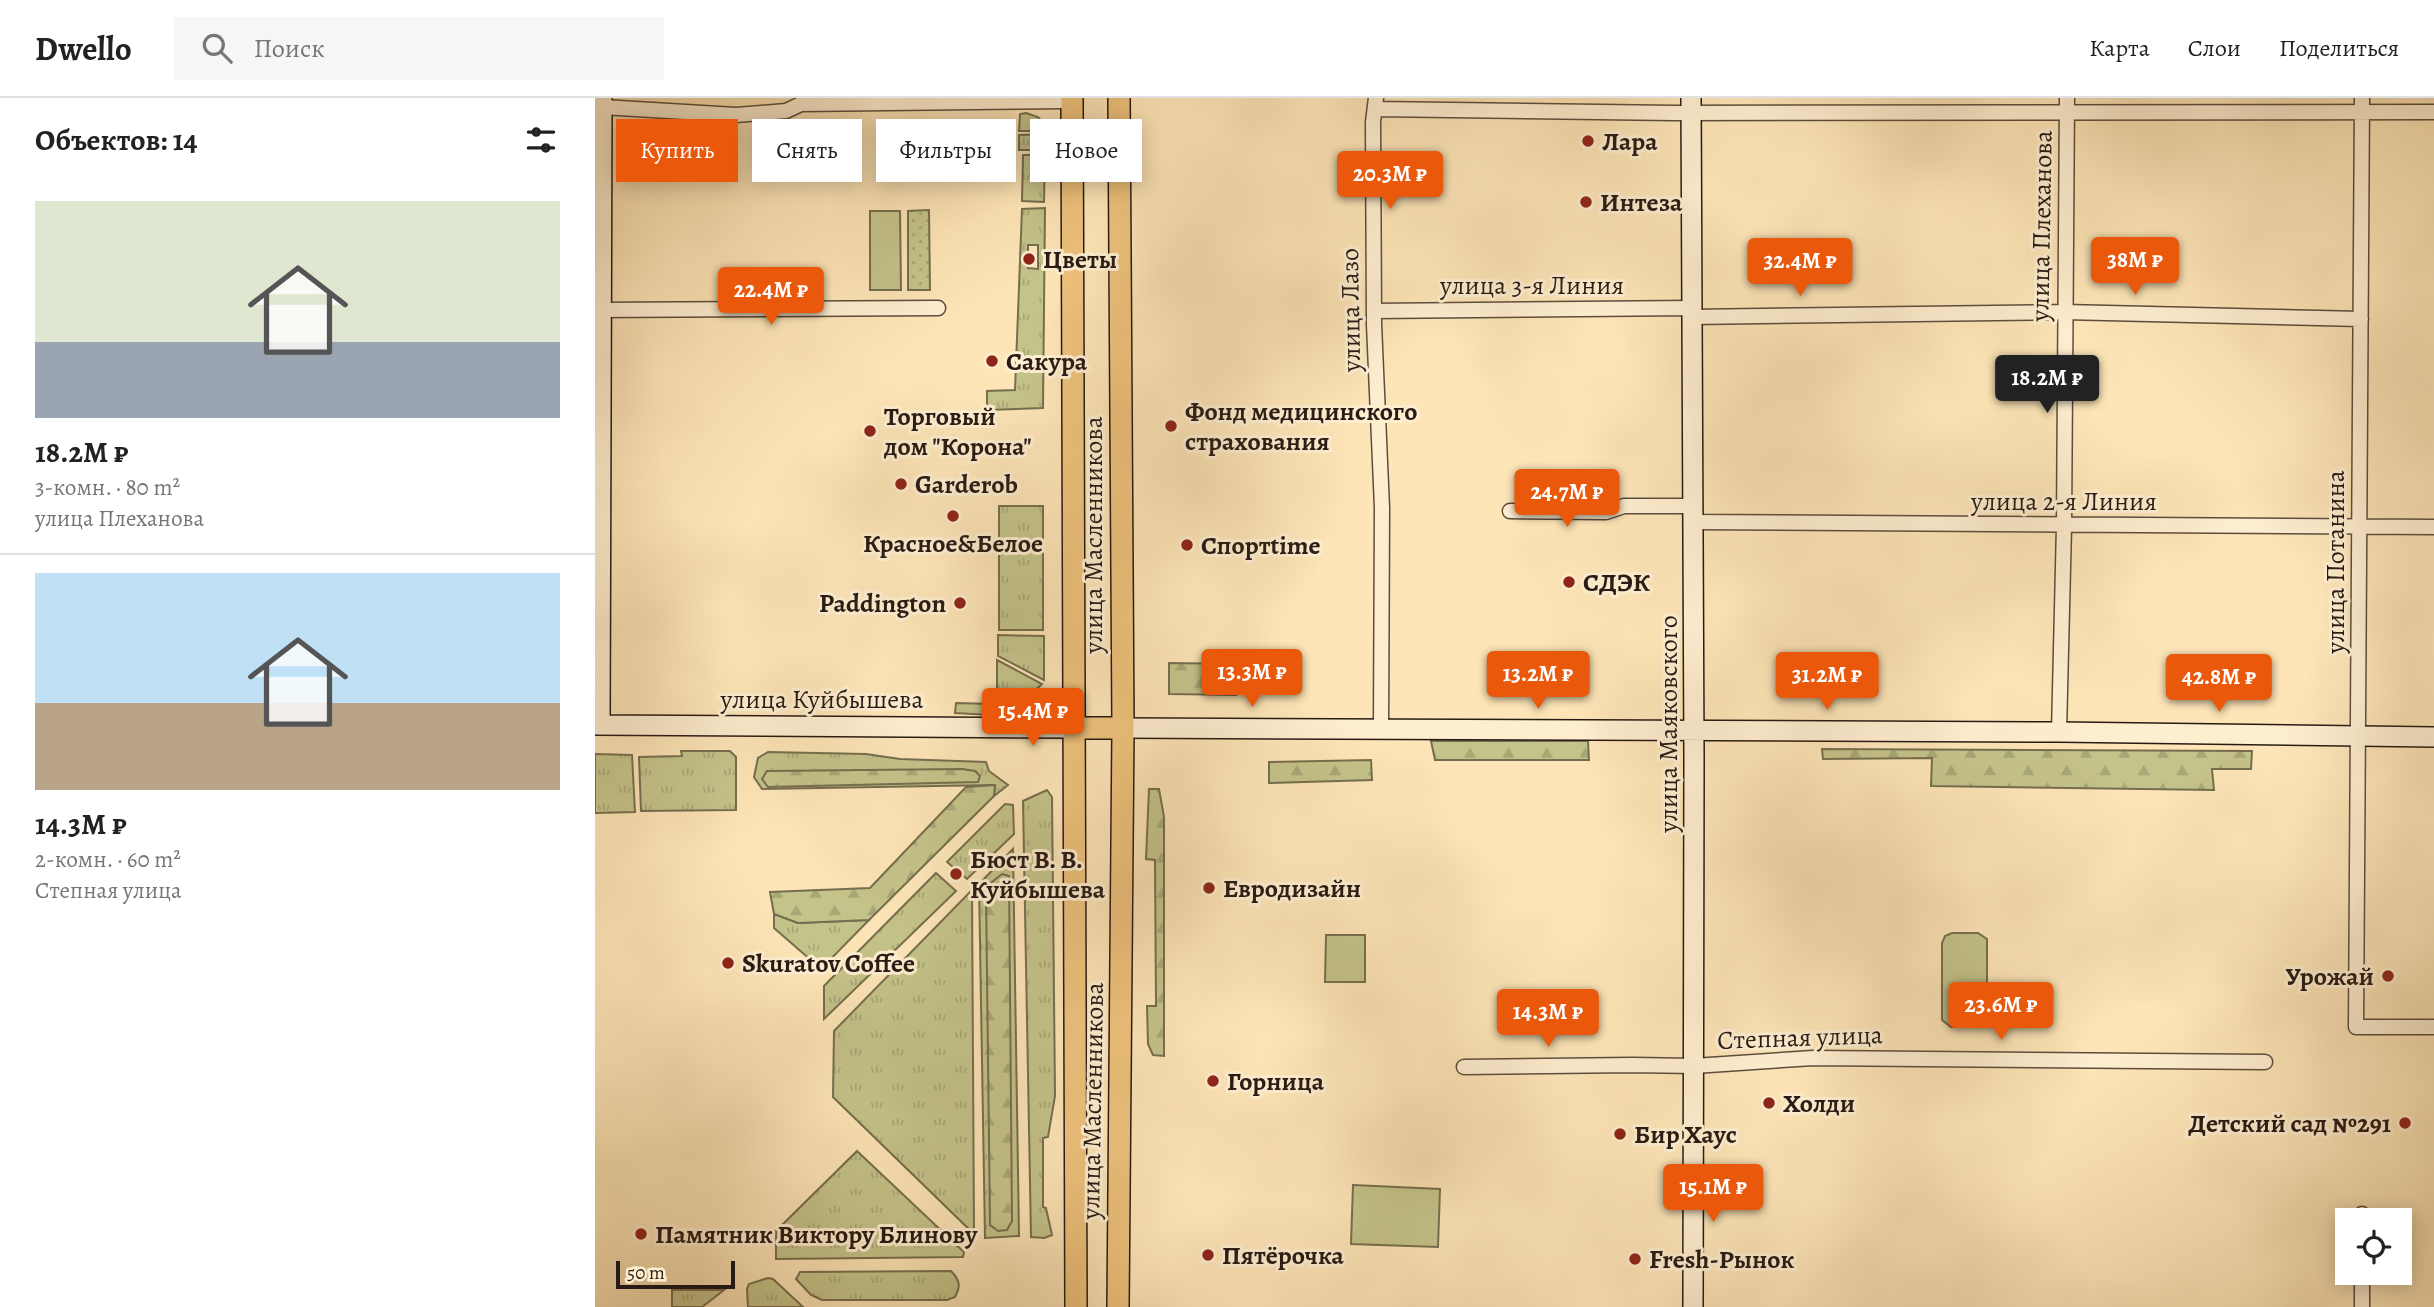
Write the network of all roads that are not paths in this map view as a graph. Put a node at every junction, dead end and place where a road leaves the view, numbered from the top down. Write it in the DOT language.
graph roads {
  1 [pos="1119,98"];
  2 [pos="1072,100"];
  3 [pos="801,101"];
  4 [pos="603,102"];
  5 [pos="1376,103"];
  6 [pos="2362,104"];
  7 [pos="1691,105"];
  8 [pos="2067,105"];
  9 [pos="2434,112"];
  10 [pos="938,308"];
  11 [pos="599,310"];
  12 [pos="1374,310"];
  13 [pos="2064,312"];
  14 [pos="1691,313"];
  15 [pos="2361,319"];
  16 [pos="1510,511"];
  17 [pos="1693,514"];
  18 [pos="2064,526"];
  19 [pos="2359,526"];
  20 [pos="2434,527"];
  21 [pos="597,725"];
  22 [pos="1074,728"];
  23 [pos="1123,728"];
  24 [pos="1381,730"];
  25 [pos="1694,732"];
  26 [pos="2060,732"];
  27 [pos="2358,736"];
  28 [pos="2434,737"];
  29 [pos="2434,1027"];
  30 [pos="2265,1062"];
  31 [pos="1694,1066"];
  32 [pos="1464,1068"];
  33 [pos="2362,1285"];
  34 [pos="1076,1307"];
  35 [pos="1118,1307"];
  36 [pos="1693,1307"];
  37 [pos="2362,1307"];
  1 -- 23 [label="main road, улица Масленникова"];
  2 -- 3 [label="street"];
  2 -- 22 [label="main road, улица Масленникова"];
  3 -- 4 [label="street"];
  4 -- 11 [label="main road"];
  5 -- 7 [label="street"];
  5 -- 12 [label="street, улица Лазо"];
  6 -- 8 [label="street"];
  6 -- 9 [label="street"];
  6 -- 15 [label="street, улица Потанина"];
  7 -- 8 [label="street"];
  7 -- 14 [label="main road, улица Маяковского"];
  8 -- 13 [label="street, улица Плеханова"];
  10 -- 11 [label="street"];
  11 -- 21 [label="main road"];
  12 -- 14 [label="street, улица 3-я Линия"];
  12 -- 24 [label="street, улица Лазо"];
  13 -- 14 [label="street, улица 3-я Линия"];
  13 -- 15 [label="street, улица 3-я Линия"];
  13 -- 18 [label="street, улица Плеханова"];
  14 -- 17 [label="main road, улица Маяковского"];
  15 -- 19 [label="street, улица Потанина"];
  16 -- 17 [label="street, улица 2-я Линия"];
  17 -- 18 [label="street, улица 2-я Линия"];
  17 -- 25 [label="main road, улица Маяковского"];
  18 -- 19 [label="street, улица 2-я Линия"];
  18 -- 26 [label="street, улица Плеханова"];
  19 -- 20 [label="street, улица 2-я Линия"];
  19 -- 27 [label="street, улица Потанина"];
  21 -- 22 [label="main road, улица Куйбышева"];
  22 -- 23 [label="main road, улица Куйбышева"];
  22 -- 34 [label="main road, улица Масленникова"];
  23 -- 24 [label="main road, улица Куйбышева"];
  23 -- 35 [label="main road, улица Масленникова"];
  24 -- 25 [label="main road, улица Куйбышева"];
  25 -- 26 [label="main road, улица Куйбышева"];
  25 -- 31 [label="main road, улица Маяковского"];
  26 -- 27 [label="main road, улица Куйбышева"];
  27 -- 28 [label="main road, улица Куйбышева"];
  27 -- 29 [label="street, улица Потанина"];
  30 -- 31 [label="street, Степная улица"];
  31 -- 32 [label="street, Степная улица"];
  31 -- 36 [label="main road, улица Маяковского"];
  33 -- 37 [label="street"];
}
